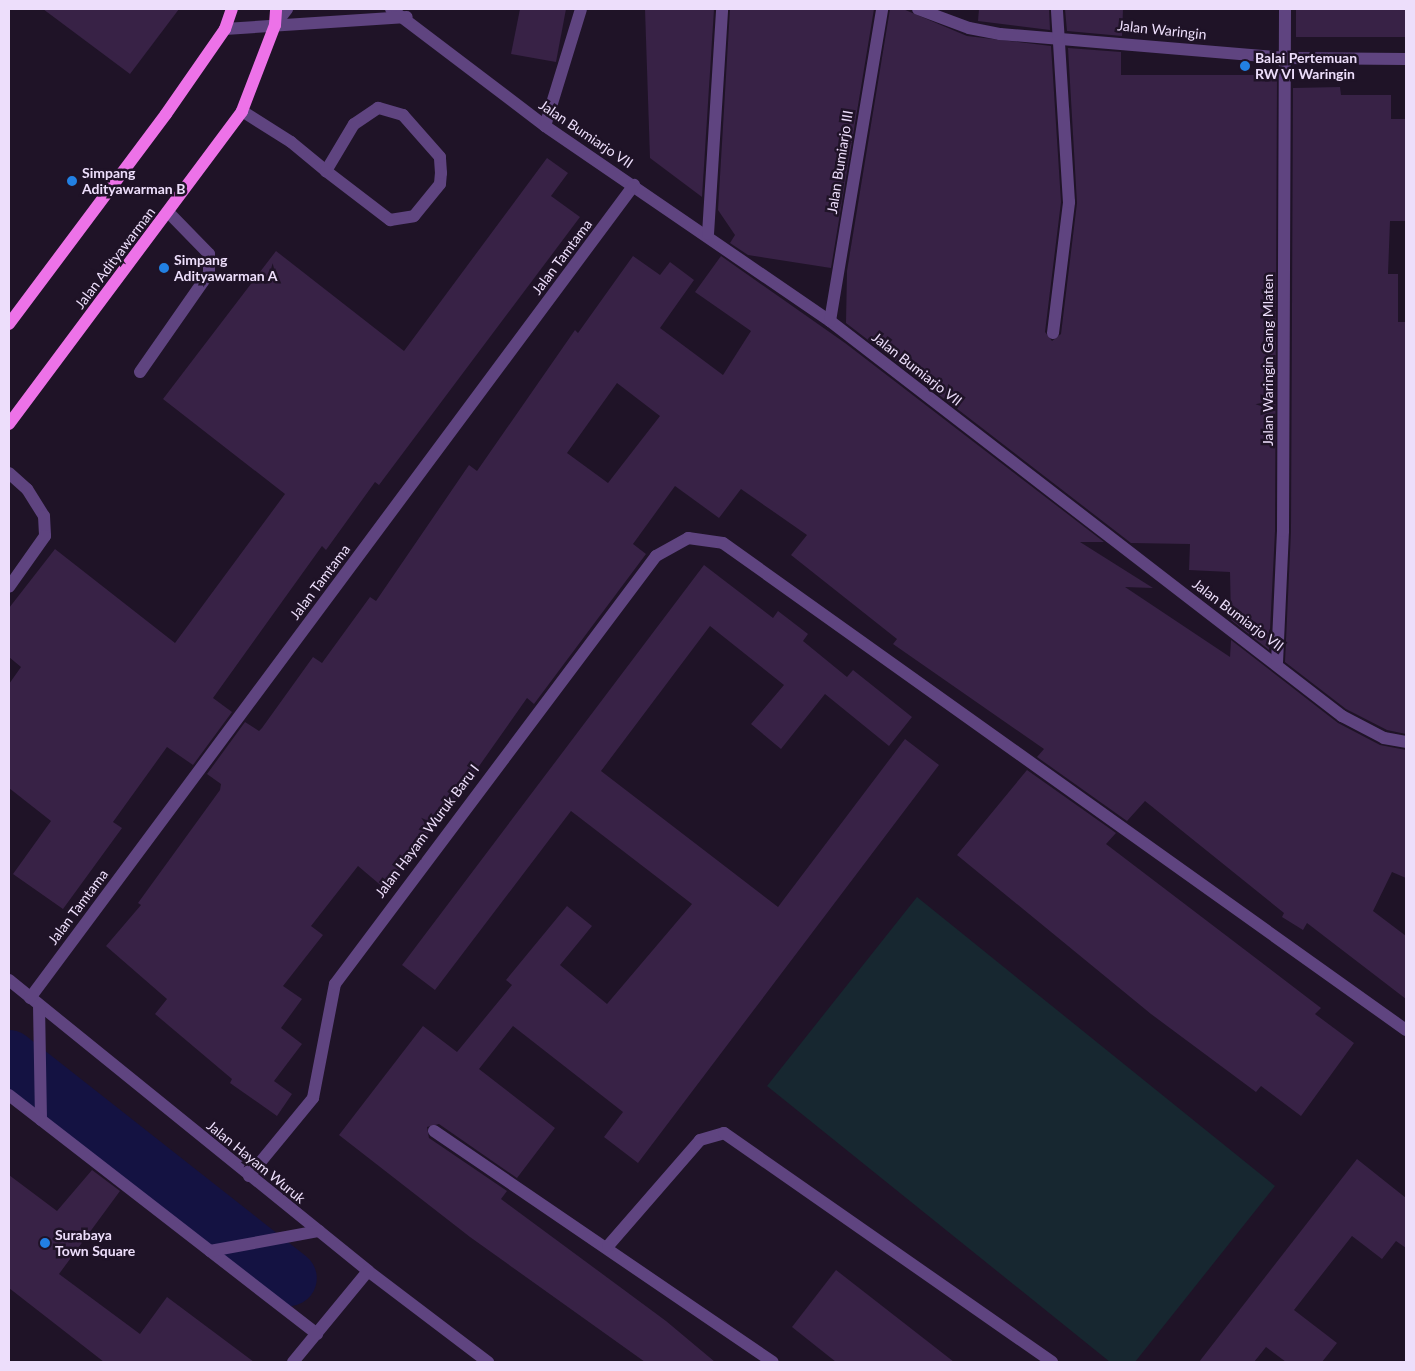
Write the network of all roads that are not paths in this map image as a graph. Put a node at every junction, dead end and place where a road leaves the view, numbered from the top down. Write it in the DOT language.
graph roads {
  1 [pos="232,9"];
  2 [pos="276,9"];
  3 [pos="287,9"];
  4 [pos="391,9"];
  5 [pos="581,9"];
  6 [pos="722,9"];
  7 [pos="882,9"];
  8 [pos="918,9"];
  9 [pos="1057,9"];
  10 [pos="1285,9"];
  11 [pos="407,17"];
  12 [pos="275,25"];
  13 [pos="225,29"];
  14 [pos="1058,37"];
  15 [pos="1284,58"];
  16 [pos="1406,58"];
  17 [pos="242,111"];
  18 [pos="545,126"];
  19 [pos="326,171"];
  20 [pos="634,185"];
  21 [pos="168,212"];
  22 [pos="708,234"];
  23 [pos="830,321"];
  24 [pos="9,324"];
  25 [pos="1053,333"];
  26 [pos="140,372"];
  27 [pos="9,424"];
  28 [pos="9,473"];
  29 [pos="9,587"];
  30 [pos="1277,663"];
  31 [pos="1406,742"];
  32 [pos="9,980"];
  33 [pos="34,1001"];
  34 [pos="1406,1030"];
  35 [pos="9,1095"];
  36 [pos="41,1120"];
  37 [pos="434,1131"];
  38 [pos="249,1176"];
  39 [pos="319,1231"];
  40 [pos="608,1246"];
  41 [pos="210,1251"];
  42 [pos="368,1271"];
  43 [pos="317,1334"];
  44 [pos="293,1362"];
  45 [pos="488,1362"];
  46 [pos="773,1362"];
  47 [pos="1052,1362"];
  1 -- 13 [label="main road"];
  2 -- 12 [label="main road, Jalan Adityawarman"];
  3 -- 12 [label="street"];
  4 -- 11 [label="street, Jalan Bumiarjo VII"];
  5 -- 18 [label="street"];
  6 -- 22 [label="street"];
  7 -- 23 [label="street, Jalan Bumiarjo III"];
  8 -- 14 [label="street, Jalan Waringin"];
  9 -- 14 [label="street"];
  10 -- 15 [label="street, Jalan Waringin Gang Mlaten"];
  11 -- 12 [label="street"];
  11 -- 18 [label="street, Jalan Bumiarjo VII"];
  12 -- 13 [label="street"];
  12 -- 17 [label="main road, Jalan Adityawarman"];
  13 -- 24 [label="main road"];
  14 -- 15 [label="street, Jalan Waringin"];
  14 -- 25 [label="street"];
  15 -- 16 [label="street, Jalan Waringin"];
  15 -- 30 [label="street, Jalan Waringin Gang Mlaten"];
  17 -- 19 [label="street"];
  17 -- 21 [label="main road, Jalan Adityawarman"];
  18 -- 20 [label="street, Jalan Bumiarjo VII"];
  19 -- 19 [label="street"];
  20 -- 22 [label="street, Jalan Bumiarjo VII"];
  20 -- 33 [label="street, Jalan Tamtama"];
  21 -- 26 [label="street"];
  21 -- 27 [label="main road, Jalan Adityawarman"];
  22 -- 23 [label="street, Jalan Bumiarjo VII"];
  23 -- 30 [label="street, Jalan Bumiarjo VII"];
  28 -- 29 [label="street"];
  30 -- 31 [label="street, Jalan Bumiarjo VII"];
  32 -- 33 [label="street, Jalan Hayam Wuruk"];
  33 -- 36 [label="street"];
  33 -- 38 [label="street, Jalan Hayam Wuruk"];
  34 -- 38 [label="street, Jalan Hayam Wuruk Baru I"];
  35 -- 36 [label="street"];
  36 -- 41 [label="street"];
  37 -- 40 [label="street"];
  38 -- 39 [label="street, Jalan Hayam Wuruk"];
  39 -- 41 [label="street"];
  39 -- 42 [label="street, Jalan Hayam Wuruk"];
  40 -- 46 [label="street"];
  40 -- 47 [label="street"];
  41 -- 43 [label="street"];
  42 -- 43 [label="street"];
  42 -- 45 [label="street, Jalan Hayam Wuruk"];
  43 -- 44 [label="street"];
}
